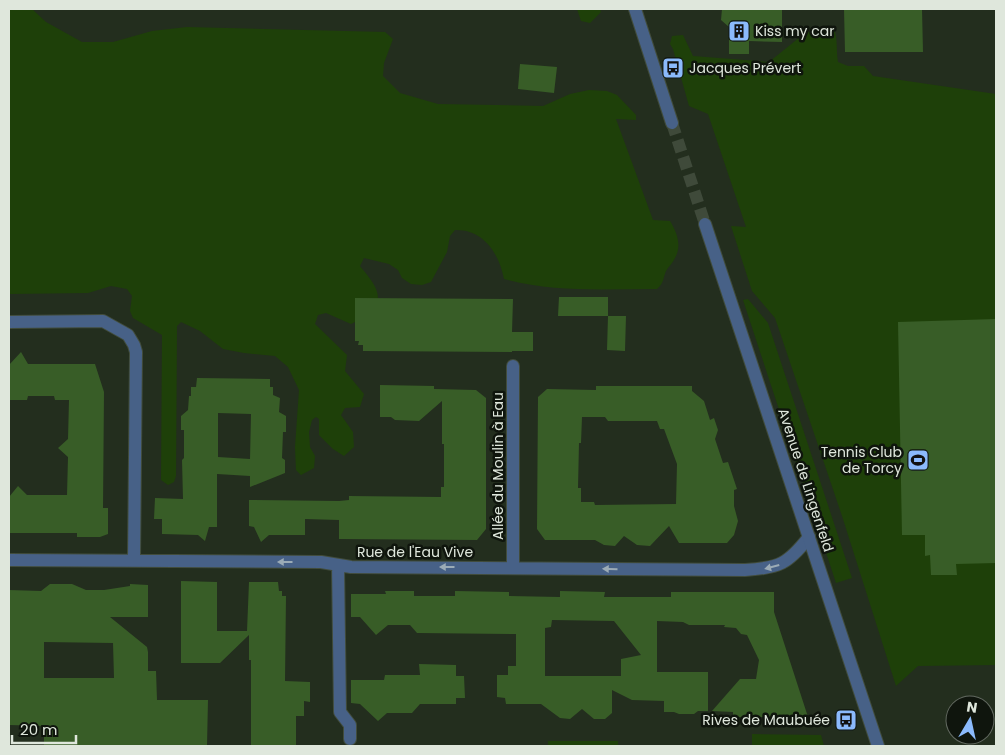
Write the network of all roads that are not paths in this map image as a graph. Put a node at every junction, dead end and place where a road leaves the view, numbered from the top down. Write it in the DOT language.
graph roads {
  1 [pos="635,9"];
  2 [pos="672,123"];
  3 [pos="704,224"];
  4 [pos="9,322"];
  5 [pos="513,366"];
  6 [pos="809,537"];
  7 [pos="9,560"];
  8 [pos="134,561"];
  9 [pos="338,565"];
  10 [pos="513,568"];
  11 [pos="350,739"];
  12 [pos="878,746"];
  1 -- 2 [label="street"];
  3 -- 6 [label="street, Avenue de Lingenfeld"];
  4 -- 8 [label="street"];
  5 -- 10 [label="street, Allée du Moulin à Eau"];
  6 -- 10 [label="street, Rue de l'Eau Vive, one-way"];
  6 -- 12 [label="street, Avenue de Lingenfeld"];
  7 -- 8 [label="street, Rue de l'Eau Vive"];
  9 -- 8 [label="street, Rue de l'Eau Vive, one-way"];
  10 -- 9 [label="street, Rue de l'Eau Vive, one-way"];
  9 -- 11 [label="street"];
}
